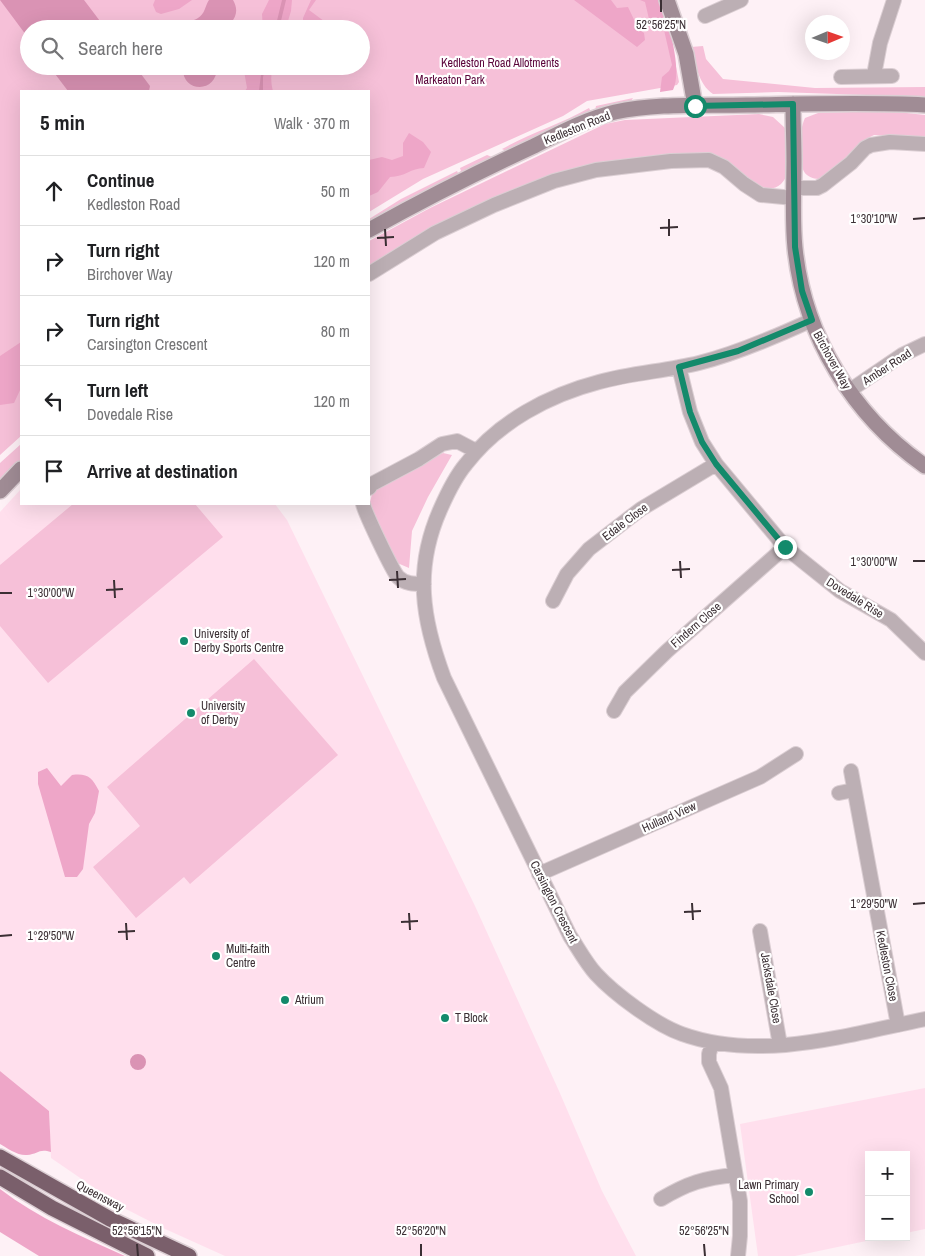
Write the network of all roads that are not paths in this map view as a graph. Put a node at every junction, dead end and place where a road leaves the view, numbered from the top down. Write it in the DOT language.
graph roads {
  1 [pos="667,0"];
  2 [pos="741,0"];
  3 [pos="894,0"];
  4 [pos="705,16"];
  5 [pos="874,75"];
  6 [pos="892,76"];
  7 [pos="841,77"];
  8 [pos="793,104"];
  9 [pos="925,105"];
  10 [pos="695,106"];
  11 [pos="925,144"];
  12 [pos="794,193"];
  13 [pos="370,229"];
  14 [pos="370,273"];
  15 [pos="812,320"];
  16 [pos="925,344"];
  17 [pos="679,367"];
  18 [pos="849,391"];
  19 [pos="476,451"];
  20 [pos="716,464"];
  21 [pos="925,466"];
  22 [pos="20,470"];
  23 [pos="370,487"];
  24 [pos="0,491"];
  25 [pos="363,505"];
  26 [pos="785,547"];
  27 [pos="424,584"];
  28 [pos="553,601"];
  29 [pos="925,652"];
  30 [pos="614,711"];
  31 [pos="796,754"];
  32 [pos="850,771"];
  33 [pos="854,790"];
  34 [pos="839,793"];
  35 [pos="539,874"];
  36 [pos="760,931"];
  37 [pos="925,1020"];
  38 [pos="898,1025"];
  39 [pos="712,1043"];
  40 [pos="780,1045"];
  41 [pos="0,1157"];
  42 [pos="735,1175"];
  43 [pos="0,1177"];
  44 [pos="661,1199"];
  45 [pos="147,1256"];
  46 [pos="189,1256"];
  47 [pos="738,1256"];
  1 -- 10 [label="street"];
  2 -- 4 [label="street"];
  3 -- 5 [label="street"];
  5 -- 6 [label="street"];
  5 -- 7 [label="street"];
  8 -- 9 [label="street, Kedleston Road"];
  8 -- 10 [label="street, Kedleston Road"];
  8 -- 12 [label="street, Birchover Way"];
  10 -- 13 [label="street, Kedleston Road"];
  11 -- 12 [label="street"];
  12 -- 14 [label="street"];
  12 -- 15 [label="street, Birchover Way"];
  15 -- 17 [label="street, Carsington Crescent"];
  15 -- 18 [label="street, Birchover Way"];
  16 -- 18 [label="street, Amber Road"];
  17 -- 19 [label="street, Carsington Crescent"];
  17 -- 20 [label="street, Dovedale Rise"];
  18 -- 21 [label="street, Birchover Way"];
  19 -- 23 [label="street"];
  19 -- 27 [label="street, Carsington Crescent"];
  20 -- 26 [label="street, Dovedale Rise"];
  20 -- 28 [label="street, Edale Close"];
  22 -- 24 [label="street"];
  25 -- 27 [label="street"];
  26 -- 29 [label="street, Dovedale Rise"];
  26 -- 30 [label="street, Findern Close"];
  27 -- 35 [label="street, Carsington Crescent"];
  31 -- 35 [label="street, Hulland View"];
  32 -- 33 [label="street, Kedleston Close"];
  33 -- 34 [label="street"];
  33 -- 38 [label="street, Kedleston Close"];
  35 -- 39 [label="street, Carsington Crescent"];
  36 -- 40 [label="street, Jacksdale Close"];
  37 -- 38 [label="street, Carsington Crescent"];
  38 -- 40 [label="street, Carsington Crescent"];
  39 -- 40 [label="street, Carsington Crescent"];
  39 -- 42 [label="street"];
  41 -- 46 [label="highway, Queensway"];
  42 -- 44 [label="street"];
  42 -- 47 [label="street"];
  43 -- 45 [label="highway"];
}
